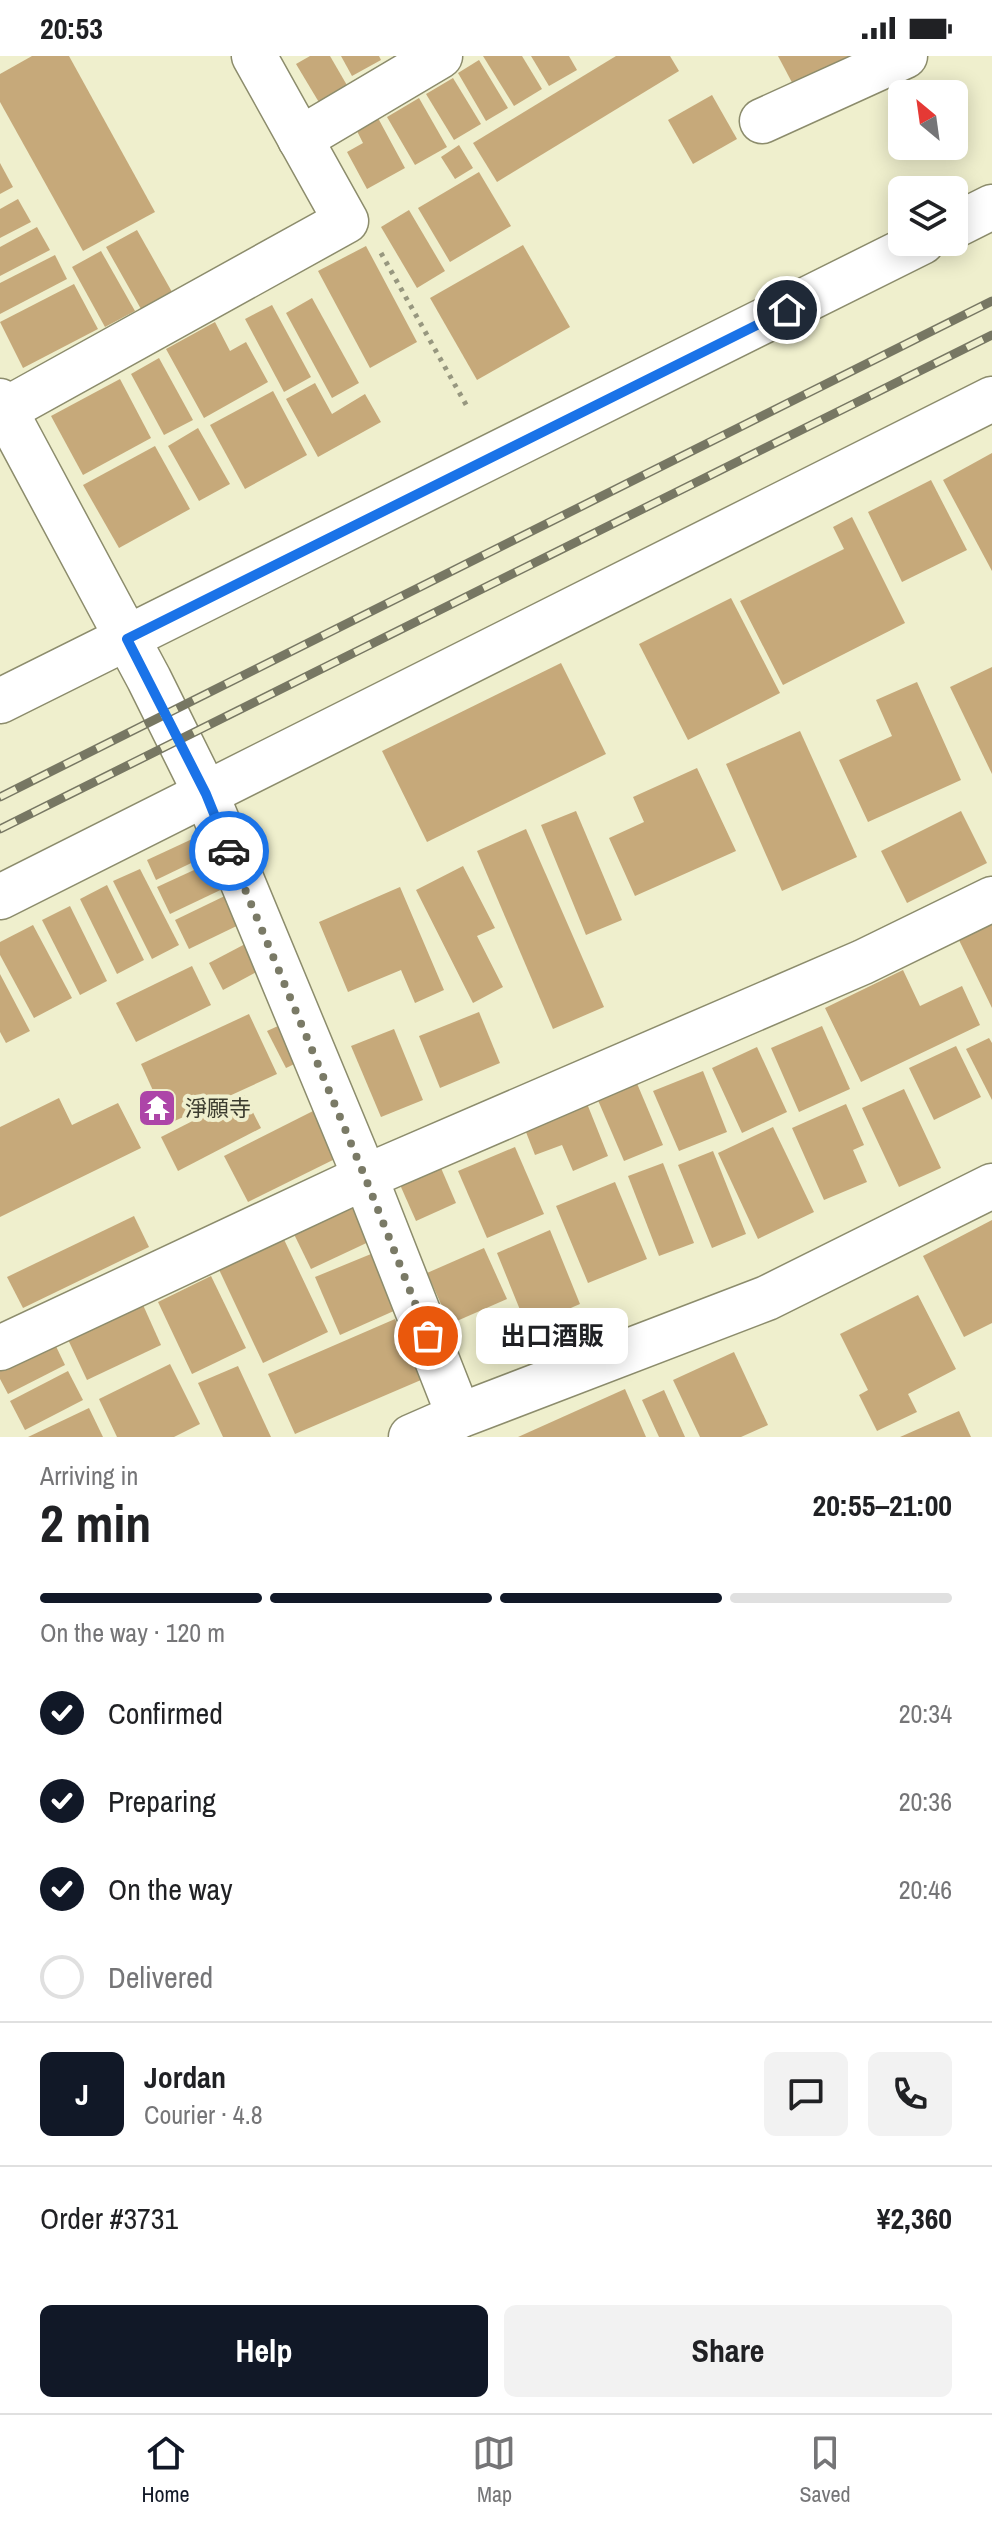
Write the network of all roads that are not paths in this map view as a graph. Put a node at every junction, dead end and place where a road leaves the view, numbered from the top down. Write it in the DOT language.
graph roads {
  1 [pos="254,56"];
  2 [pos="440,56"];
  3 [pos="905,56"];
  4 [pos="762,121"];
  5 [pos="300,139"];
  6 [pos="992,207"];
  7 [pos="968,219"];
  8 [pos="894,256"];
  9 [pos="992,399"];
  10 [pos="3,406"];
  11 [pos="127,639"];
  12 [pos="0,701"];
  13 [pos="206,794"];
  14 [pos="0,897"];
  15 [pos="992,899"];
  16 [pos="365,1177"];
  17 [pos="992,1186"];
  18 [pos="0,1348"];
  19 [pos="475,1421"];
  20 [pos="411,1437"];
  1 -- 5 [label="street"];
  2 -- 5 [label="street"];
  3 -- 4 [label="street"];
  5 -- 10 [label="street"];
  6 -- 7 [label="street"];
  8 -- 11 [label="street"];
  9 -- 13 [label="street"];
  10 -- 11 [label="street"];
  11 -- 12 [label="street"];
  11 -- 13 [label="street"];
  13 -- 14 [label="street"];
  13 -- 16 [label="street"];
  15 -- 16 [label="street"];
  16 -- 18 [label="street"];
  16 -- 19 [label="street"];
  17 -- 19 [label="street"];
  19 -- 20 [label="street"];
}
